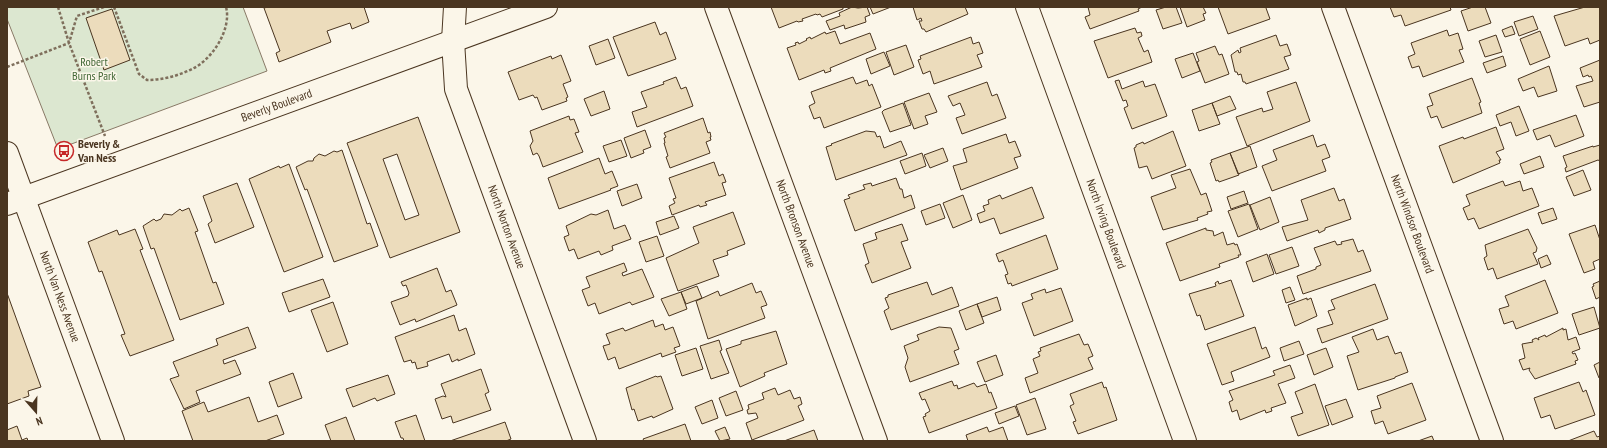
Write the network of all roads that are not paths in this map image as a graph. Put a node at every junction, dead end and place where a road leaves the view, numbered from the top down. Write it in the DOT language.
graph roads {
  1 [pos="455,7"];
  2 [pos="546,7"];
  3 [pos="716,7"];
  4 [pos="1027,7"];
  5 [pos="1333,7"];
  6 [pos="454,41"];
  7 [pos="7,153"];
  8 [pos="15,201"];
  9 [pos="113,441"];
  10 [pos="586,441"];
  11 [pos="876,441"];
  12 [pos="1185,441"];
  13 [pos="1492,441"];
  1 -- 6 [label="street, North Norton Avenue"];
  2 -- 6 [label="street, Beverly Boulevard"];
  3 -- 11 [label="street, North Bronson Avenue"];
  4 -- 12 [label="street, North Irving Boulevard"];
  5 -- 13 [label="street, North Windsor Boulevard"];
  6 -- 8 [label="street, Beverly Boulevard"];
  6 -- 10 [label="street, North Norton Avenue"];
  7 -- 8 [label="street, North Van Ness Avenue"];
  8 -- 9 [label="street, North Van Ness Avenue"];
}
